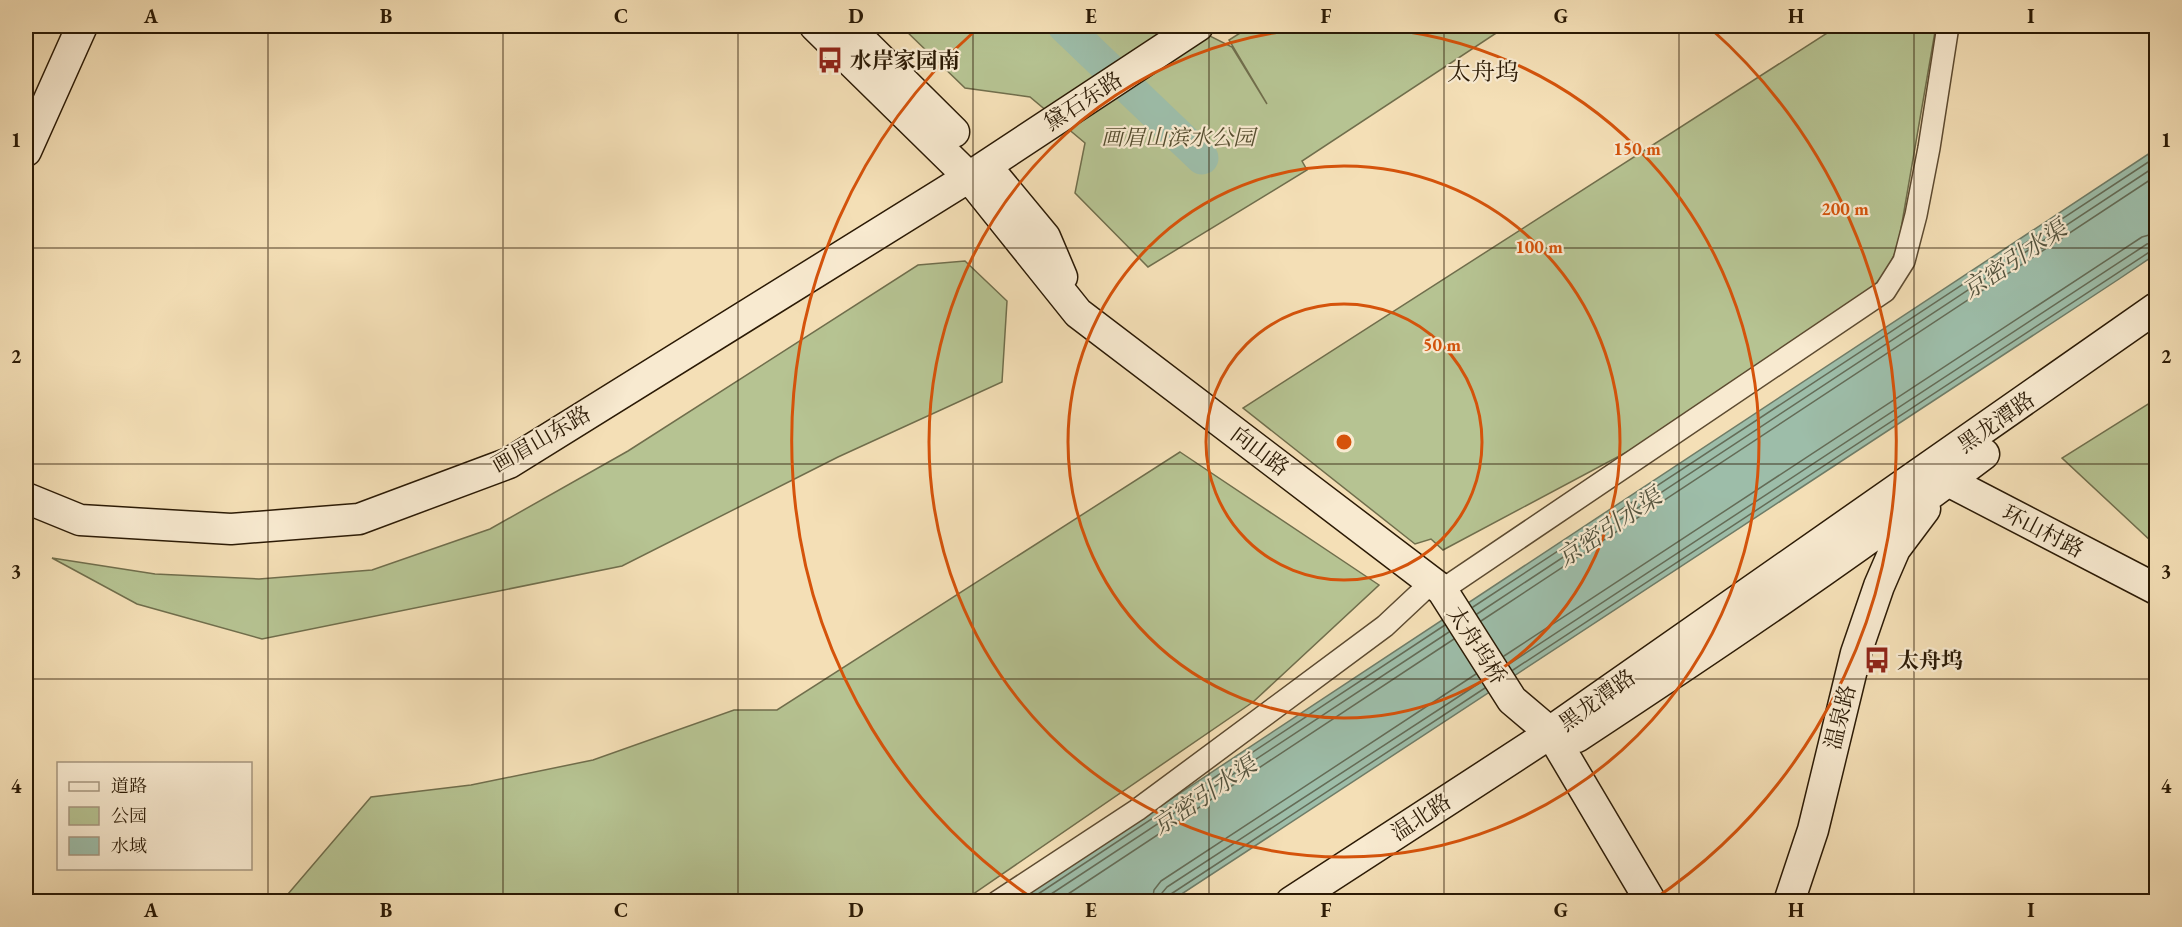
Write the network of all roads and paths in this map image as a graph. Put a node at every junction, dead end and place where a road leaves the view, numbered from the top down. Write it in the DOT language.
graph roads {
  1 [pos="82,26"];
  2 [pos="814,26"];
  3 [pos="847,26"];
  4 [pos="1198,26"];
  5 [pos="1948,26"];
  6 [pos="26,151"];
  7 [pos="977,171"];
  8 [pos="2157,308"];
  9 [pos="2157,331"];
  10 [pos="1942,473"];
  11 [pos="26,498"];
  12 [pos="1437,586"];
  13 [pos="2157,589"];
  14 [pos="1551,733"];
  15 [pos="997,902"];
  16 [pos="1291,902"];
  17 [pos="1652,902"];
  18 [pos="1789,902"];
  1 -- 6 [label="main road"];
  2 -- 7 [label="main road, 向山路"];
  3 -- 7 [label="main road, 向山路"];
  4 -- 7 [label="main road, 黛石东路"];
  5 -- 12 [label="street"];
  7 -- 11 [label="main road, 画眉山东路"];
  7 -- 12 [label="main road, 向山路"];
  8 -- 10 [label="main road, 黑龙潭路"];
  9 -- 10 [label="main road, 黑龙潭路"];
  10 -- 13 [label="main road, 环山村路"];
  10 -- 14 [label="main road, 黑龙潭路"];
  10 -- 18 [label="main road, 温泉路"];
  12 -- 14 [label="main road, 太舟坞桥"];
  12 -- 15 [label="street"];
  14 -- 16 [label="main road, 温北路"];
  14 -- 17 [label="main road"];
}
